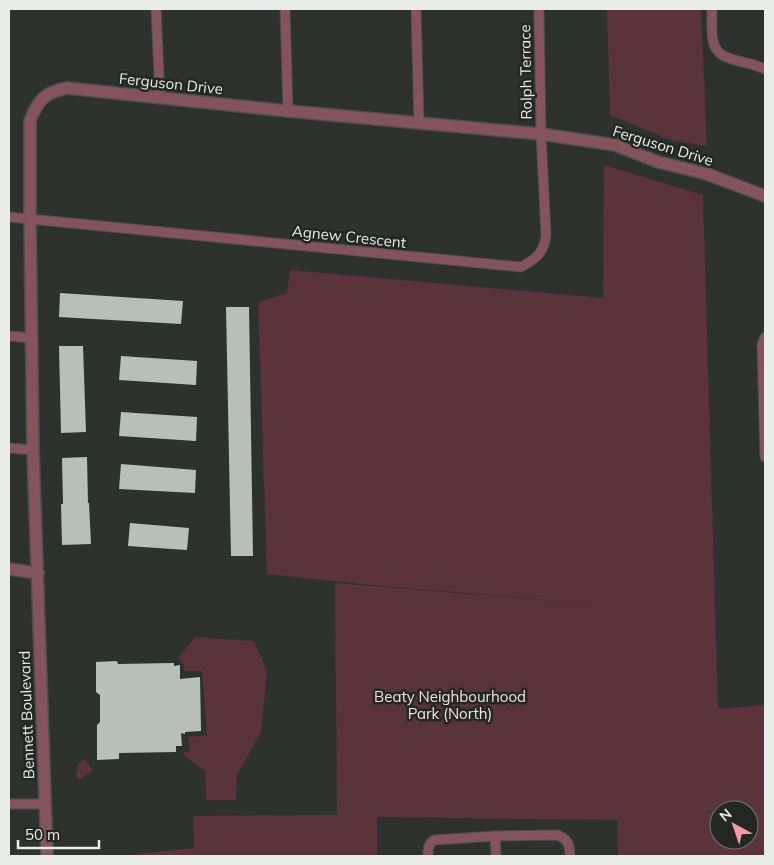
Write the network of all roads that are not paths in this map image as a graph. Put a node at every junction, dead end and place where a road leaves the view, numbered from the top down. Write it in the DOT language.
graph roads {
  1 [pos="156,9"];
  2 [pos="285,9"];
  3 [pos="416,9"];
  4 [pos="539,9"];
  5 [pos="712,9"];
  6 [pos="765,69"];
  7 [pos="160,98"];
  8 [pos="288,112"];
  9 [pos="419,123"];
  10 [pos="541,134"];
  11 [pos="765,196"];
  12 [pos="9,217"];
  13 [pos="30,219"];
  14 [pos="9,336"];
  15 [pos="765,337"];
  16 [pos="32,338"];
  17 [pos="9,448"];
  18 [pos="34,450"];
  19 [pos="765,456"];
  20 [pos="9,570"];
  21 [pos="38,573"];
  22 [pos="9,804"];
  23 [pos="45,804"];
  24 [pos="495,836"];
  25 [pos="48,856"];
  26 [pos="428,856"];
  27 [pos="496,856"];
  28 [pos="570,856"];
  1 -- 7 [label="street"];
  2 -- 8 [label="street"];
  3 -- 9 [label="street"];
  4 -- 10 [label="street, Rolph Terrace"];
  5 -- 6 [label="street"];
  7 -- 8 [label="street, Ferguson Drive"];
  7 -- 13 [label="street, Ferguson Drive"];
  8 -- 9 [label="street, Ferguson Drive"];
  9 -- 10 [label="street, Ferguson Drive"];
  10 -- 11 [label="street, Ferguson Drive"];
  10 -- 13 [label="street, Agnew Crescent"];
  12 -- 13 [label="street, Agnew Crescent"];
  13 -- 16 [label="street, Ferguson Drive"];
  14 -- 16 [label="street"];
  15 -- 19 [label="street"];
  16 -- 18 [label="street, Ferguson Drive"];
  17 -- 18 [label="street"];
  18 -- 21 [label="street, Ferguson Drive"];
  20 -- 21 [label="street"];
  21 -- 23 [label="street, Bennett Boulevard"];
  22 -- 23 [label="street"];
  23 -- 25 [label="street, Bennett Boulevard"];
  24 -- 26 [label="street"];
  24 -- 27 [label="street"];
  24 -- 28 [label="street"];
}
